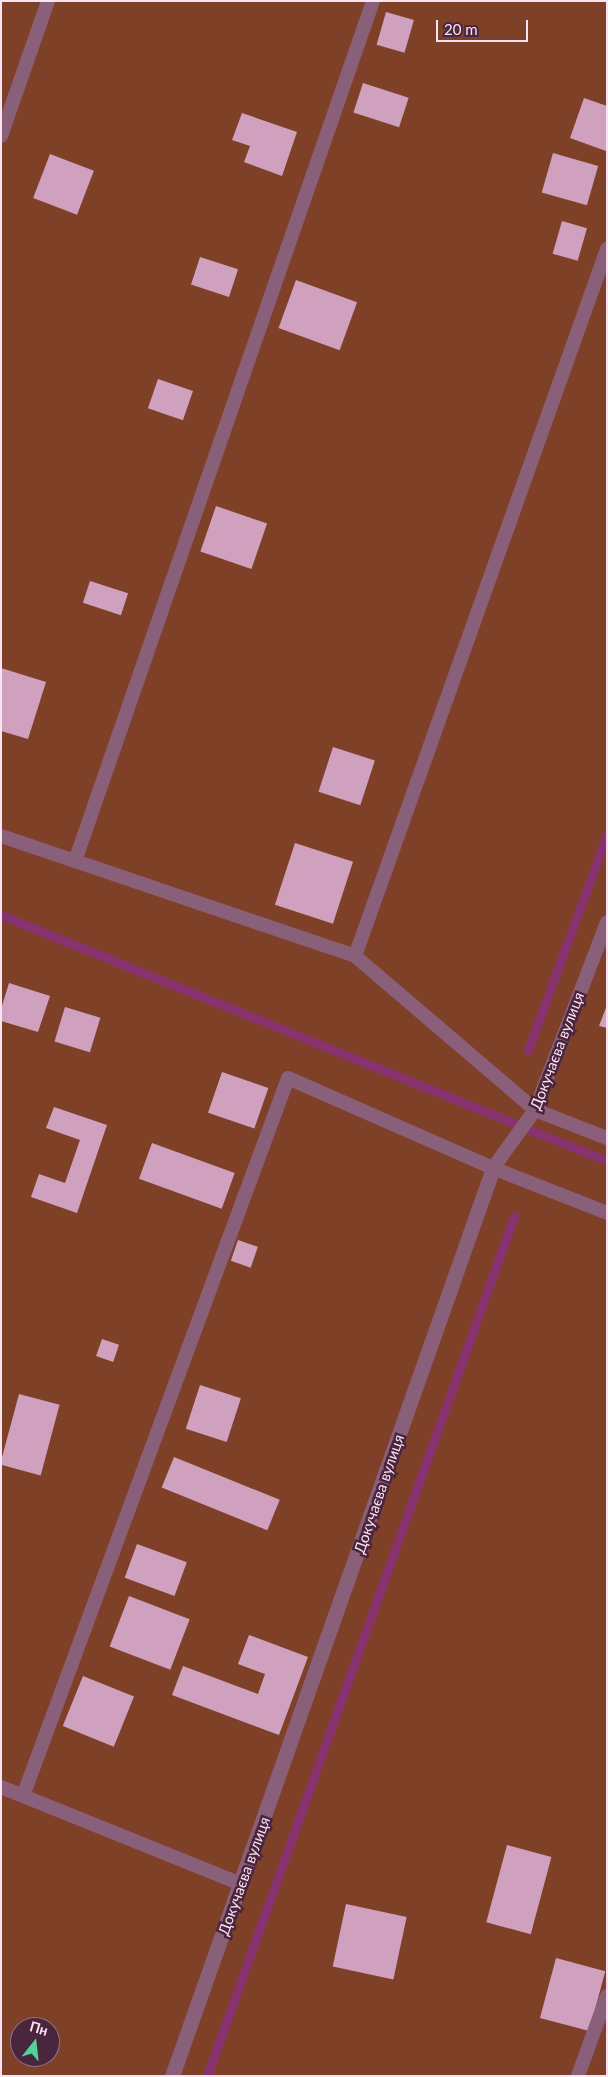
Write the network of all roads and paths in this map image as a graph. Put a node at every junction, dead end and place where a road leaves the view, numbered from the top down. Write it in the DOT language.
graph roads {
  1 [pos="48,1"];
  2 [pos="373,1"];
  3 [pos="1,136"];
  4 [pos="607,249"];
  5 [pos="1,836"];
  6 [pos="75,861"];
  7 [pos="607,922"];
  8 [pos="355,956"];
  9 [pos="535,1110"];
  10 [pos="607,1138"];
  11 [pos="493,1168"];
  12 [pos="607,1213"];
  13 [pos="1,1787"];
  14 [pos="23,1796"];
  15 [pos="241,1884"];
  16 [pos="607,1996"];
  17 [pos="172,2076"];
  18 [pos="578,2076"];
  1 -- 3 [label="lane"];
  2 -- 6 [label="lane"];
  4 -- 8 [label="lane"];
  5 -- 6 [label="lane"];
  6 -- 8 [label="lane"];
  7 -- 9 [label="lane, Докучаєва вулиця"];
  8 -- 9 [label="lane"];
  9 -- 10 [label="lane"];
  9 -- 11 [label="lane, Докучаєва вулиця"];
  11 -- 12 [label="lane"];
  11 -- 14 [label="lane"];
  11 -- 15 [label="street, Докучаєва вулиця"];
  13 -- 14 [label="lane"];
  14 -- 15 [label="lane"];
  15 -- 17 [label="street, Докучаєва вулиця"];
  16 -- 18 [label="lane"];
}
